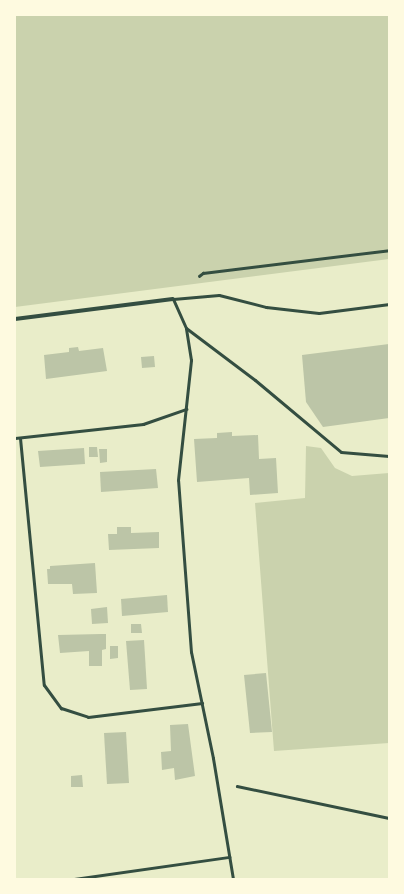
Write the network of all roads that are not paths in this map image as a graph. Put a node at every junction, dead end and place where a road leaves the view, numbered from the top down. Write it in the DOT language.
graph roads {
  1 [pos="173,299"];
  2 [pos="389,304"];
  3 [pos="15,319"];
  4 [pos="186,328"];
  5 [pos="186,409"];
  6 [pos="15,438"];
  7 [pos="20,438"];
  8 [pos="389,456"];
  9 [pos="202,703"];
  10 [pos="229,857"];
  11 [pos="74,879"];
  12 [pos="232,879"];
  1 -- 2 [label="lane"];
  1 -- 3 [label="street"];
  1 -- 4 [label="lane"];
  4 -- 5 [label="lane"];
  4 -- 8 [label="lane"];
  5 -- 7 [label="lane"];
  5 -- 9 [label="lane"];
  6 -- 7 [label="lane"];
  7 -- 9 [label="lane"];
  9 -- 10 [label="lane"];
  10 -- 11 [label="lane"];
  10 -- 12 [label="lane"];
}
